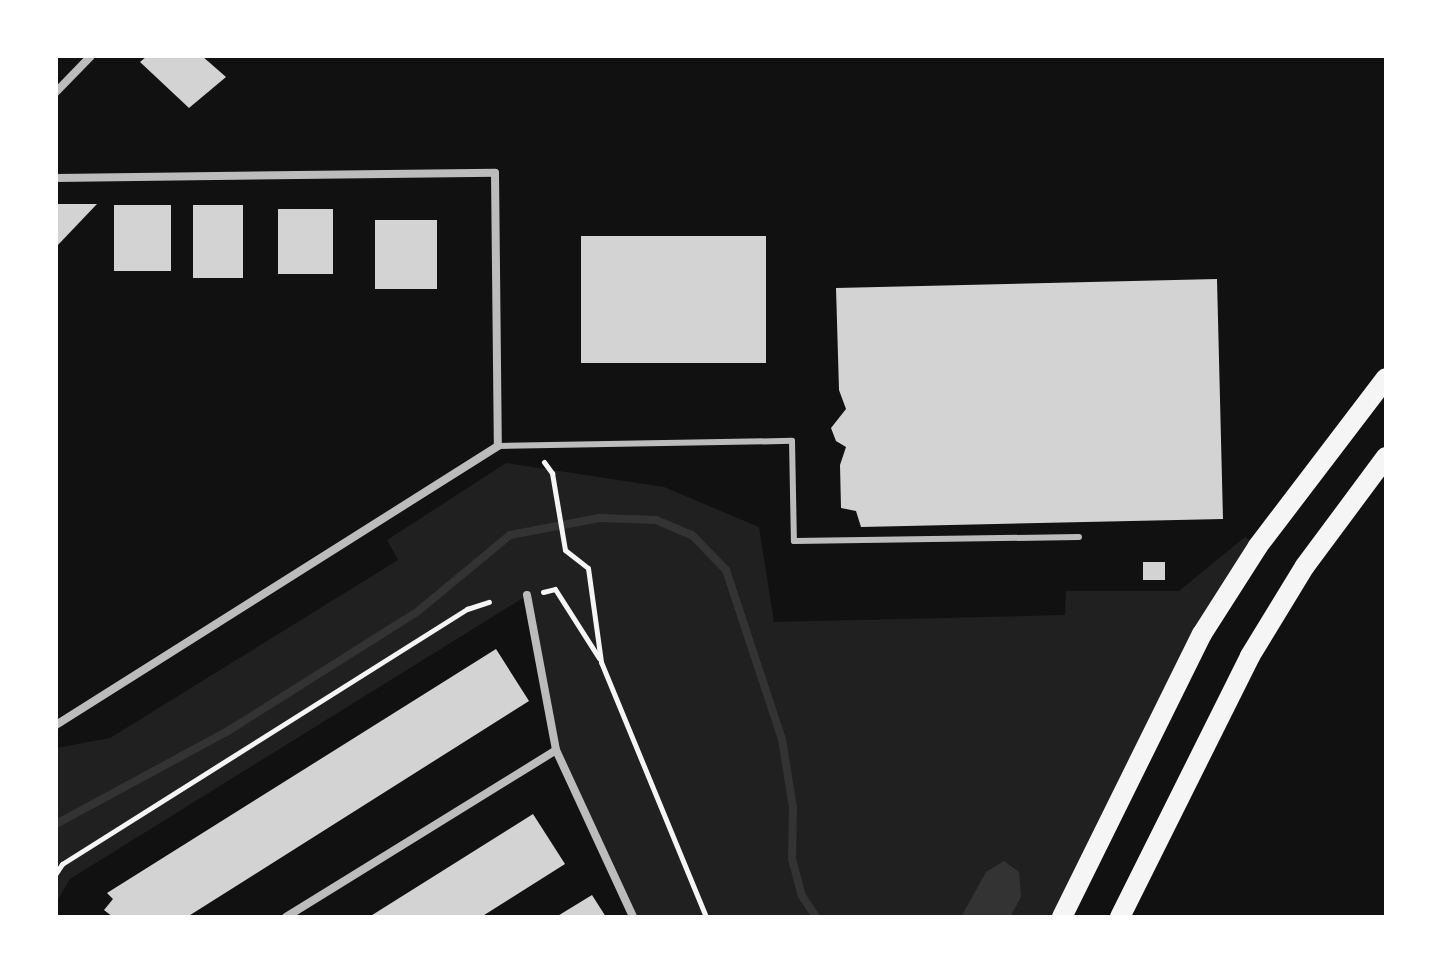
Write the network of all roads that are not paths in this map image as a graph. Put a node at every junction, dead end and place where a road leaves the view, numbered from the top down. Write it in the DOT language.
graph roads {
  1 [pos="91,56"];
  2 [pos="56,92"];
  3 [pos="56,178"];
  4 [pos="1386,378"];
  5 [pos="498,446"];
  6 [pos="1386,457"];
  7 [pos="1079,537"];
  8 [pos="527,595"];
  9 [pos="56,725"];
  10 [pos="556,750"];
  11 [pos="286,917"];
  12 [pos="633,917"];
  13 [pos="1062,917"];
  14 [pos="1120,917"];
  1 -- 2 [label="street"];
  3 -- 5 [label="street"];
  4 -- 13 [label="main road"];
  5 -- 7 [label="lane"];
  5 -- 9 [label="street"];
  6 -- 14 [label="main road"];
  8 -- 10 [label="street"];
  10 -- 11 [label="street"];
  10 -- 12 [label="street"];
}
